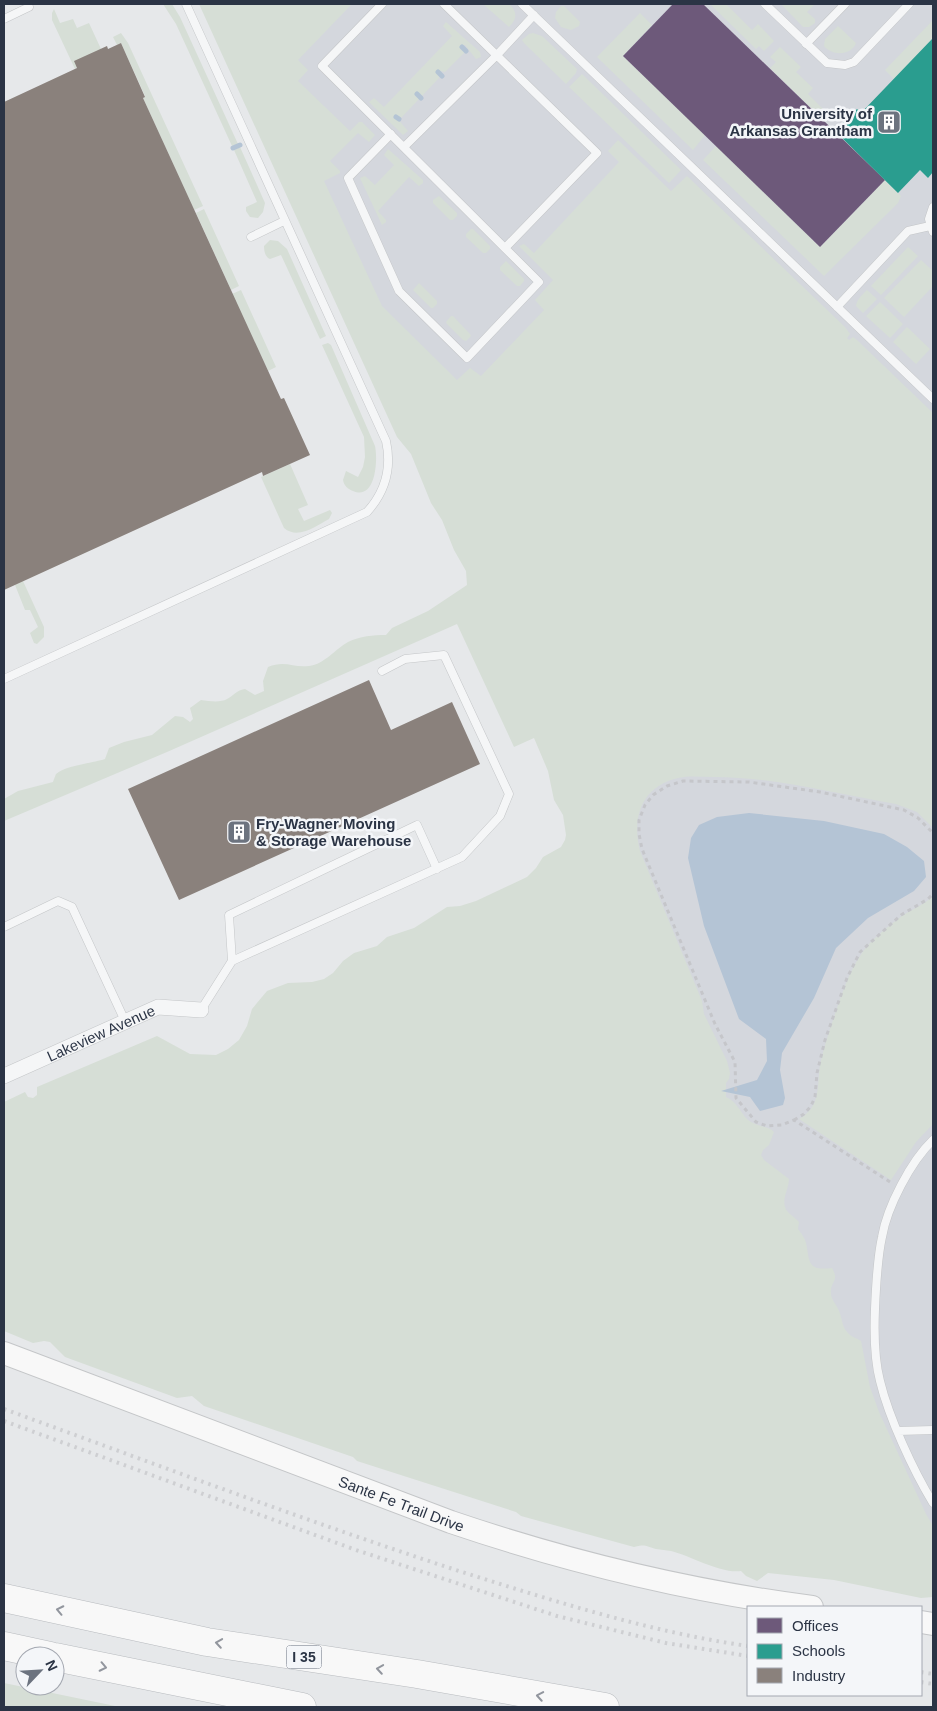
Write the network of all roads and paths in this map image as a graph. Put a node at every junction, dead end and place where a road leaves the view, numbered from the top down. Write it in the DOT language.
graph roads {
  1 [pos="28,4"];
  2 [pos="186,4"];
  3 [pos="382,4"];
  4 [pos="444,4"];
  5 [pos="522,4"];
  6 [pos="765,4"];
  7 [pos="845,4"];
  8 [pos="910,4"];
  9 [pos="534,15"];
  10 [pos="4,19"];
  11 [pos="806,44"];
  12 [pos="497,55"];
  13 [pos="391,134"];
  14 [pos="404,147"];
  15 [pos="933,208"];
  16 [pos="284,221"];
  17 [pos="932,229"];
  18 [pos="251,237"];
  19 [pos="505,248"];
  20 [pos="837,307"];
  21 [pos="933,399"];
  22 [pos="382,671"];
  23 [pos="4,679"];
  24 [pos="933,833"];
  25 [pos="437,869"];
  26 [pos="933,894"];
  27 [pos="4,927"];
  28 [pos="232,961"];
  29 [pos="201,1010"];
  30 [pos="125,1021"];
  31 [pos="4,1076"];
  32 [pos="794,1120"];
  33 [pos="933,1140"];
  34 [pos="890,1182"];
  35 [pos="4,1354"];
  36 [pos="933,1430"];
  37 [pos="898,1431"];
  38 [pos="933,1503"];
  39 [pos="4,1598"];
  40 [pos="804,1606"];
  41 [pos="65,1659"];
  42 [pos="302,1707"];
  43 [pos="605,1707"];
  1 -- 10 [label="lane"];
  2 -- 16 [label="lane"];
  3 -- 13 [label="lane"];
  4 -- 12 [label="lane"];
  5 -- 9 [label="lane"];
  6 -- 11 [label="lane"];
  7 -- 11 [label="lane"];
  8 -- 11 [label="lane"];
  9 -- 12 [label="lane"];
  9 -- 20 [label="lane"];
  12 -- 14 [label="lane"];
  12 -- 19 [label="lane"];
  13 -- 14 [label="lane"];
  13 -- 19 [label="lane"];
  14 -- 19 [label="lane"];
  15 -- 17 [label="lane"];
  16 -- 18 [label="lane"];
  16 -- 23 [label="lane"];
  17 -- 20 [label="lane"];
  20 -- 21 [label="lane"];
  22 -- 25 [label="lane"];
  24 -- 32 [label="path"];
  25 -- 28 [label="lane"];
  25 -- 28 [label="lane"];
  26 -- 32 [label="path"];
  27 -- 30 [label="lane"];
  28 -- 29 [label="lane"];
  29 -- 30 [label="street, Lakeview Avenue"];
  30 -- 31 [label="street, Lakeview Avenue"];
  32 -- 34 [label="path"];
  33 -- 37 [label="lane"];
  35 -- 40 [label="main road, Sante Fe Trail Drive"];
  36 -- 37 [label="lane"];
  37 -- 38 [label="lane"];
  43 -- 39 [label="highway, I 35, one-way"];
  41 -- 42 [label="highway, one-way"];
}
